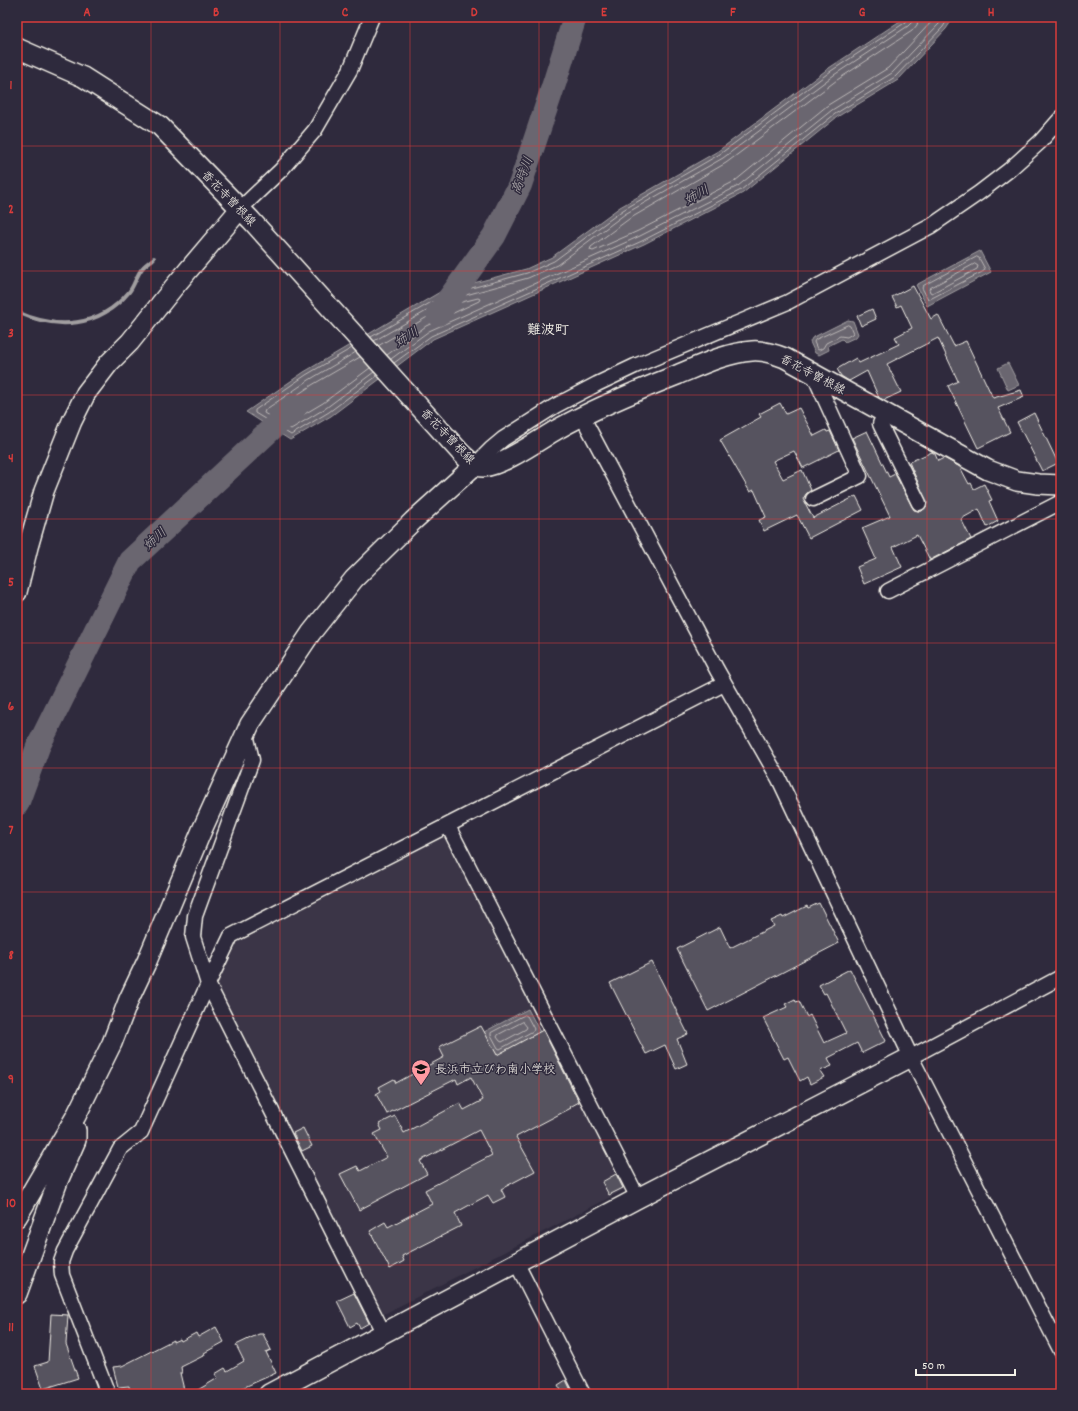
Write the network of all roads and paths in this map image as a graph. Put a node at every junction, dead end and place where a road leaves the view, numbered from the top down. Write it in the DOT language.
graph roads {
  1 [pos="372,17"];
  2 [pos="17,48"];
  3 [pos="1061,118"];
  4 [pos="246,215"];
  5 [pos="813,373"];
  6 [pos="885,413"];
  7 [pos="582,416"];
  8 [pos="474,466"];
  9 [pos="1061,485"];
  10 [pos="813,499"];
  11 [pos="1061,502"];
  12 [pos="919,503"];
  13 [pos="888,591"];
  14 [pos="17,592"];
  15 [pos="724,684"];
  16 [pos="246,734"];
  17 [pos="448,826"];
  18 [pos="1061,977"];
  19 [pos="208,984"];
  20 [pos="911,1057"];
  21 [pos="76,1116"];
  22 [pos="638,1198"];
  23 [pos="17,1218"];
  24 [pos="516,1262"];
  25 [pos="17,1294"];
  26 [pos="383,1332"];
  27 [pos="1061,1351"];
  28 [pos="108,1394"];
  29 [pos="268,1394"];
  30 [pos="583,1394"];
  1 -- 4 [label="street"];
  2 -- 4 [label="street, 香花寺曽根線"];
  3 -- 8 [label="street"];
  4 -- 8 [label="street, 香花寺曽根線"];
  4 -- 14 [label="street"];
  5 -- 6 [label="street, 香花寺曽根線"];
  5 -- 7 [label="street, 香花寺曽根線"];
  5 -- 10 [label="street"];
  6 -- 9 [label="street, 香花寺曽根線"];
  6 -- 12 [label="street"];
  7 -- 8 [label="street, 香花寺曽根線"];
  7 -- 15 [label="street"];
  8 -- 16 [label="street"];
  11 -- 13 [label="street"];
  15 -- 17 [label="street"];
  15 -- 20 [label="street"];
  16 -- 19 [label="street"];
  16 -- 21 [label="street"];
  17 -- 19 [label="street"];
  17 -- 22 [label="street"];
  18 -- 20 [label="street"];
  19 -- 26 [label="street"];
  19 -- 28 [label="street"];
  20 -- 22 [label="street"];
  20 -- 27 [label="street"];
  21 -- 23 [label="street"];
  21 -- 25 [label="street"];
  22 -- 24 [label="street"];
  24 -- 26 [label="street"];
  24 -- 30 [label="street"];
  26 -- 29 [label="street"];
}
